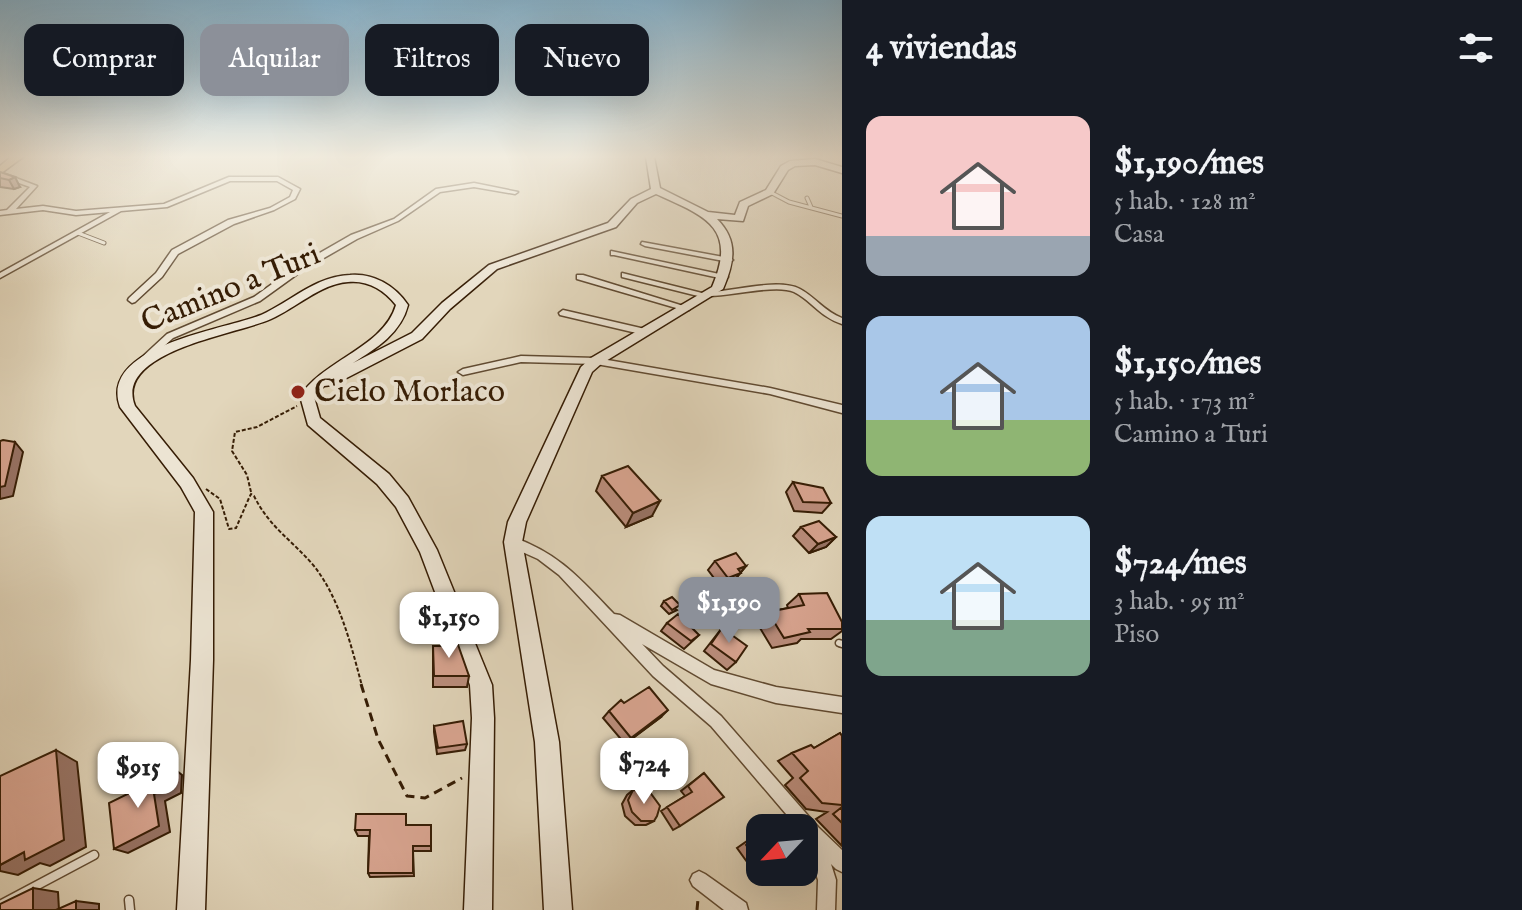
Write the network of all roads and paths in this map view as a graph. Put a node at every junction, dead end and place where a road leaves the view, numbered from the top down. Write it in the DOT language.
graph roads {
  1 [pos="21,199"];
  2 [pos="180,199"];
  3 [pos="290,199"];
  4 [pos="425,199"];
  5 [pos="637,199"];
  6 [pos="677,199"];
  7 [pos="753,199"];
  8 [pos="782,199"];
  9 [pos="808,199"];
  10 [pos="811,207"];
  11 [pos="123,208"];
  12 [pos="10,211"];
  13 [pos="0,213"];
  14 [pos="708,214"];
  15 [pos="842,216"];
  16 [pos="78,233"];
  17 [pos="104,243"];
  18 [pos="645,244"];
  19 [pos="614,253"];
  20 [pos="729,260"];
  21 [pos="625,275"];
  22 [pos="0,276"];
  23 [pos="580,277"];
  24 [pos="724,277"];
  25 [pos="708,295"];
  26 [pos="132,300"];
  27 [pos="686,308"];
  28 [pos="563,313"];
  29 [pos="842,321"];
  30 [pos="645,332"];
  31 [pos="596,361"];
  32 [pos="140,364"];
  33 [pos="463,372"];
  34 [pos="312,390"];
  35 [pos="842,409"];
  36 [pos="188,482"];
  37 [pos="251,494"];
  38 [pos="513,542"];
  39 [pos="601,611"];
  40 [pos="842,705"];
  41 [pos="480,767"];
  42 [pos="797,814"];
  43 [pos="818,837"];
  44 [pos="818,852"];
  45 [pos="94,855"];
  46 [pos="842,863"];
  47 [pos="699,880"];
  48 [pos="0,905"];
  49 [pos="191,910"];
  50 [pos="478,910"];
  51 [pos="558,910"];
  52 [pos="739,910"];
  53 [pos="826,910"];
  1 -- 12 [label="street"];
  2 -- 11 [label="street"];
  3 -- 26 [label="street"];
  4 -- 32 [label="street"];
  5 -- 34 [label="street"];
  6 -- 14 [label="street"];
  7 -- 14 [label="street"];
  8 -- 10 [label="lane"];
  9 -- 10 [label="lane"];
  10 -- 15 [label="lane"];
  11 -- 12 [label="street"];
  11 -- 16 [label="street"];
  12 -- 13 [label="street"];
  14 -- 20 [label="street"];
  16 -- 17 [label="lane"];
  16 -- 22 [label="street"];
  18 -- 20 [label="street"];
  19 -- 24 [label="street"];
  20 -- 24 [label="street"];
  21 -- 25 [label="street"];
  23 -- 27 [label="street"];
  24 -- 25 [label="street"];
  25 -- 27 [label="street"];
  25 -- 29 [label="street"];
  27 -- 30 [label="street"];
  28 -- 30 [label="street"];
  30 -- 31 [label="street"];
  31 -- 33 [label="street"];
  31 -- 35 [label="street"];
  31 -- 38 [label="street"];
  32 -- 34 [label="street, Camino a Turi"];
  32 -- 36 [label="street, Camino a Turi"];
  34 -- 37 [label="path"];
  34 -- 41 [label="street"];
  36 -- 37 [label="path"];
  36 -- 49 [label="street, Camino a Turi"];
  37 -- 41 [label="path"];
  38 -- 39 [label="street"];
  38 -- 51 [label="street"];
  39 -- 40 [label="street"];
  39 -- 42 [label="street"];
  41 -- 50 [label="street"];
  43 -- 46 [label="street"];
  44 -- 53 [label="street"];
  45 -- 48 [label="lane"];
  47 -- 52 [label="street"];
}
